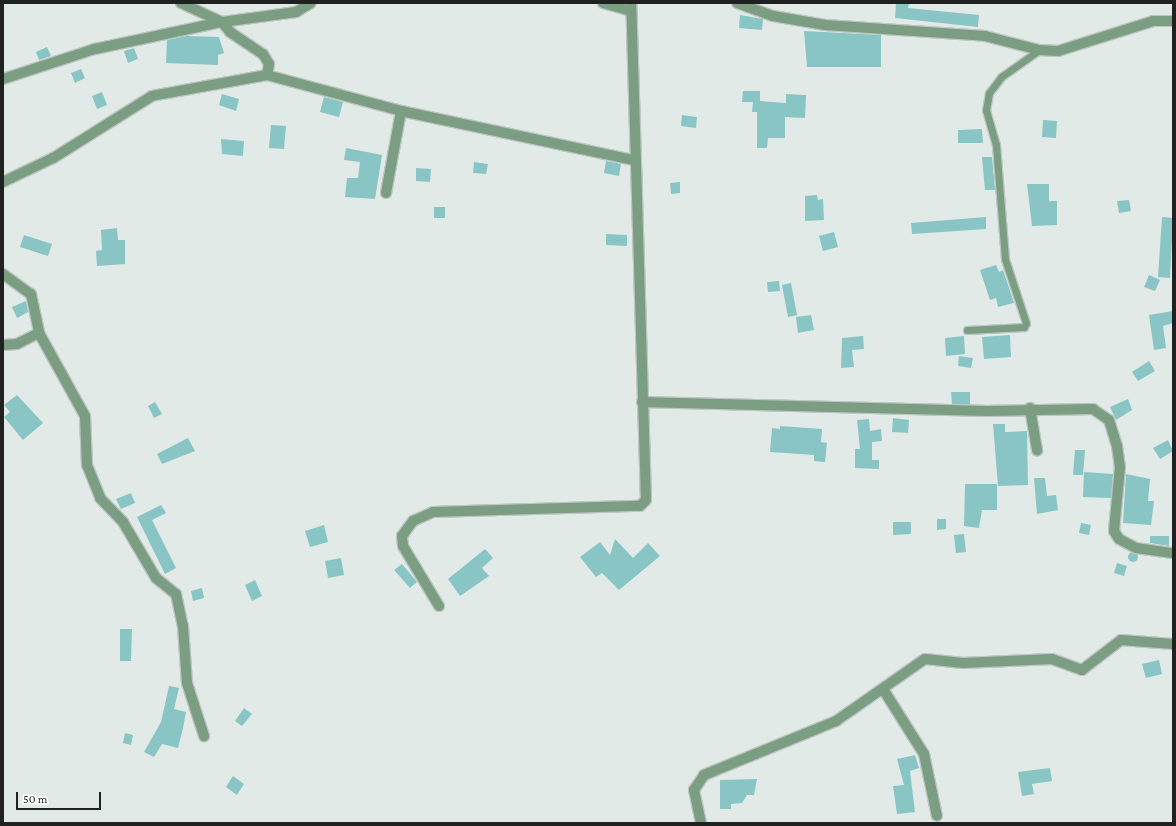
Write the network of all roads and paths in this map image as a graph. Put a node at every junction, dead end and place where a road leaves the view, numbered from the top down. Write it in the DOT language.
graph roads {
  1 [pos="181,3"];
  2 [pos="311,3"];
  3 [pos="603,3"];
  4 [pos="737,3"];
  5 [pos="631,7"];
  6 [pos="1173,21"];
  7 [pos="222,22"];
  8 [pos="1039,50"];
  9 [pos="267,75"];
  10 [pos="3,79"];
  11 [pos="401,111"];
  12 [pos="634,160"];
  13 [pos="3,182"];
  14 [pos="386,193"];
  15 [pos="3,274"];
  16 [pos="968,330"];
  17 [pos="39,333"];
  18 [pos="3,345"];
  19 [pos="642,402"];
  20 [pos="1030,408"];
  21 [pos="1037,450"];
  22 [pos="1173,553"];
  23 [pos="439,606"];
  24 [pos="1173,644"];
  25 [pos="883,689"];
  26 [pos="204,736"];
  27 [pos="937,816"];
  28 [pos="701,823"];
  1 -- 7 [label="street"];
  2 -- 7 [label="street"];
  3 -- 5 [label="street"];
  4 -- 8 [label="street"];
  5 -- 12 [label="street"];
  6 -- 8 [label="street"];
  7 -- 9 [label="street"];
  7 -- 10 [label="street"];
  8 -- 16 [label="lane"];
  9 -- 11 [label="street"];
  9 -- 13 [label="street"];
  11 -- 12 [label="street"];
  11 -- 14 [label="street"];
  12 -- 19 [label="street"];
  15 -- 17 [label="street"];
  17 -- 18 [label="street"];
  17 -- 26 [label="street"];
  19 -- 20 [label="street"];
  19 -- 23 [label="street"];
  20 -- 21 [label="street"];
  20 -- 22 [label="street"];
  24 -- 25 [label="street"];
  25 -- 27 [label="street"];
  25 -- 28 [label="street"];
}
